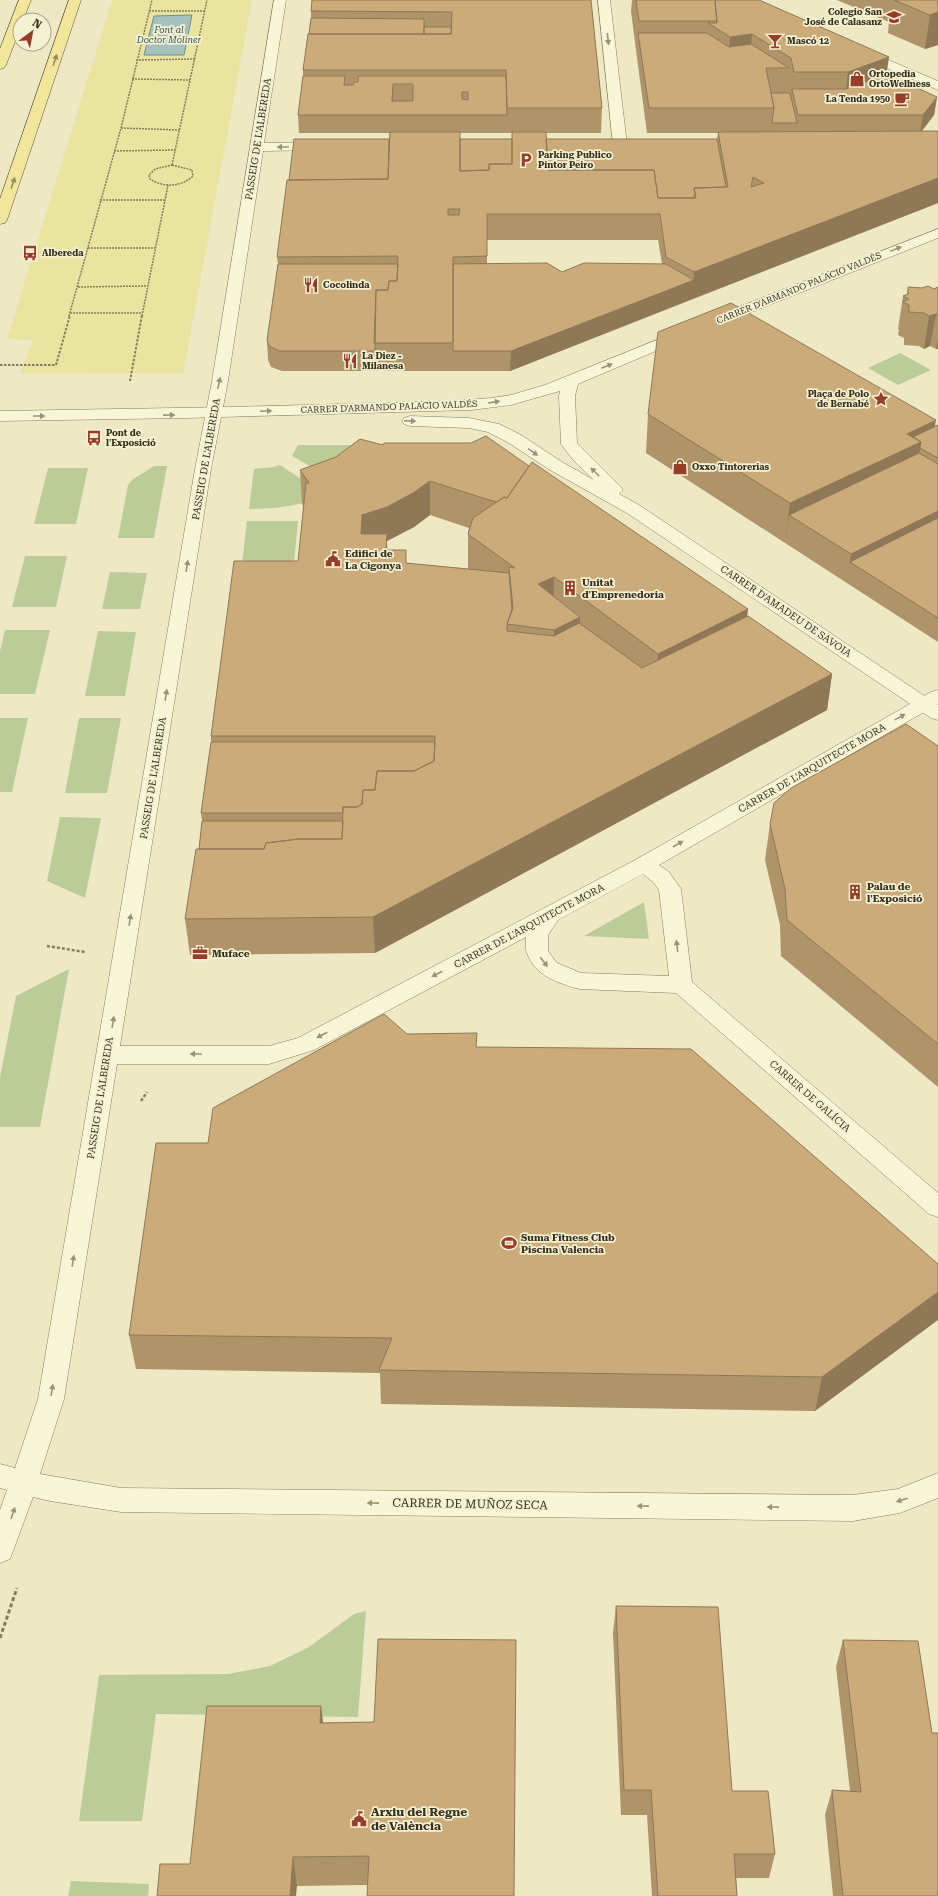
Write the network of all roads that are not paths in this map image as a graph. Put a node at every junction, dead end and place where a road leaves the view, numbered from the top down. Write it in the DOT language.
graph roads {
  1 [pos="25,0"];
  2 [pos="75,0"];
  3 [pos="280,0"];
  4 [pos="604,0"];
  5 [pos="848,46"];
  6 [pos="0,65"];
  7 [pos="938,86"];
  8 [pos="604,145"];
  9 [pos="620,145"];
  10 [pos="636,145"];
  11 [pos="338,146"];
  12 [pos="256,147"];
  13 [pos="0,220"];
  14 [pos="938,233"];
  15 [pos="571,380"];
  16 [pos="301,410"];
  17 [pos="214,414"];
  18 [pos="0,416"];
  19 [pos="633,509"];
  20 [pos="933,705"];
  21 [pos="644,864"];
  22 [pos="550,915"];
  23 [pos="681,985"];
  24 [pos="108,1054"];
  25 [pos="938,1207"];
  26 [pos="12,1479"];
  27 [pos="938,1485"];
  28 [pos="0,1550"];
  1 -- 6 [label="main road"];
  13 -- 2 [label="main road, one-way"];
  3 -- 12 [label="street, PASSEIG DE L'ALBEREDA"];
  4 -- 9 [label="street, one-way"];
  5 -- 7 [label="street"];
  8 -- 9 [label="street"];
  9 -- 10 [label="street"];
  11 -- 12 [label="street, one-way"];
  17 -- 12 [label="street, PASSEIG DE L'ALBEREDA, one-way"];
  15 -- 14 [label="street, CARRER D'ARMANDO PALACIO VALDÉS, one-way"];
  16 -- 15 [label="street, CARRER D'ARMANDO PALACIO VALDÉS, one-way"];
  19 -- 15 [label="street, CARRER D'AMADEU DE SAVOIA, one-way"];
  17 -- 16 [label="street, CARRER D'ARMANDO PALACIO VALDÉS, one-way"];
  16 -- 19 [label="street, CARRER D'AMADEU DE SAVOIA, one-way"];
  18 -- 17 [label="street, CARRER D'ARMANDO PALACIO VALDÉS, one-way"];
  24 -- 17 [label="street, PASSEIG DE L'ALBEREDA, one-way"];
  19 -- 20 [label="street, CARRER D'AMADEU DE SAVOIA"];
  21 -- 20 [label="street, CARRER DE L'ARQUITECTE MORA, one-way"];
  21 -- 22 [label="street, CARRER DE L'ARQUITECTE MORA"];
  23 -- 21 [label="street, one-way"];
  22 -- 23 [label="street, one-way"];
  22 -- 24 [label="street, CARRER DE L'ARQUITECTE MORA, one-way"];
  23 -- 25 [label="street, CARRER DE GALÍCIA"];
  26 -- 24 [label="street, PASSEIG DE L'ALBEREDA, one-way"];
  27 -- 26 [label="street, CARRER DE MUÑOZ SECA, one-way"];
  28 -- 26 [label="street, PASSEIG DE L'ALBEREDA, one-way"];
}
